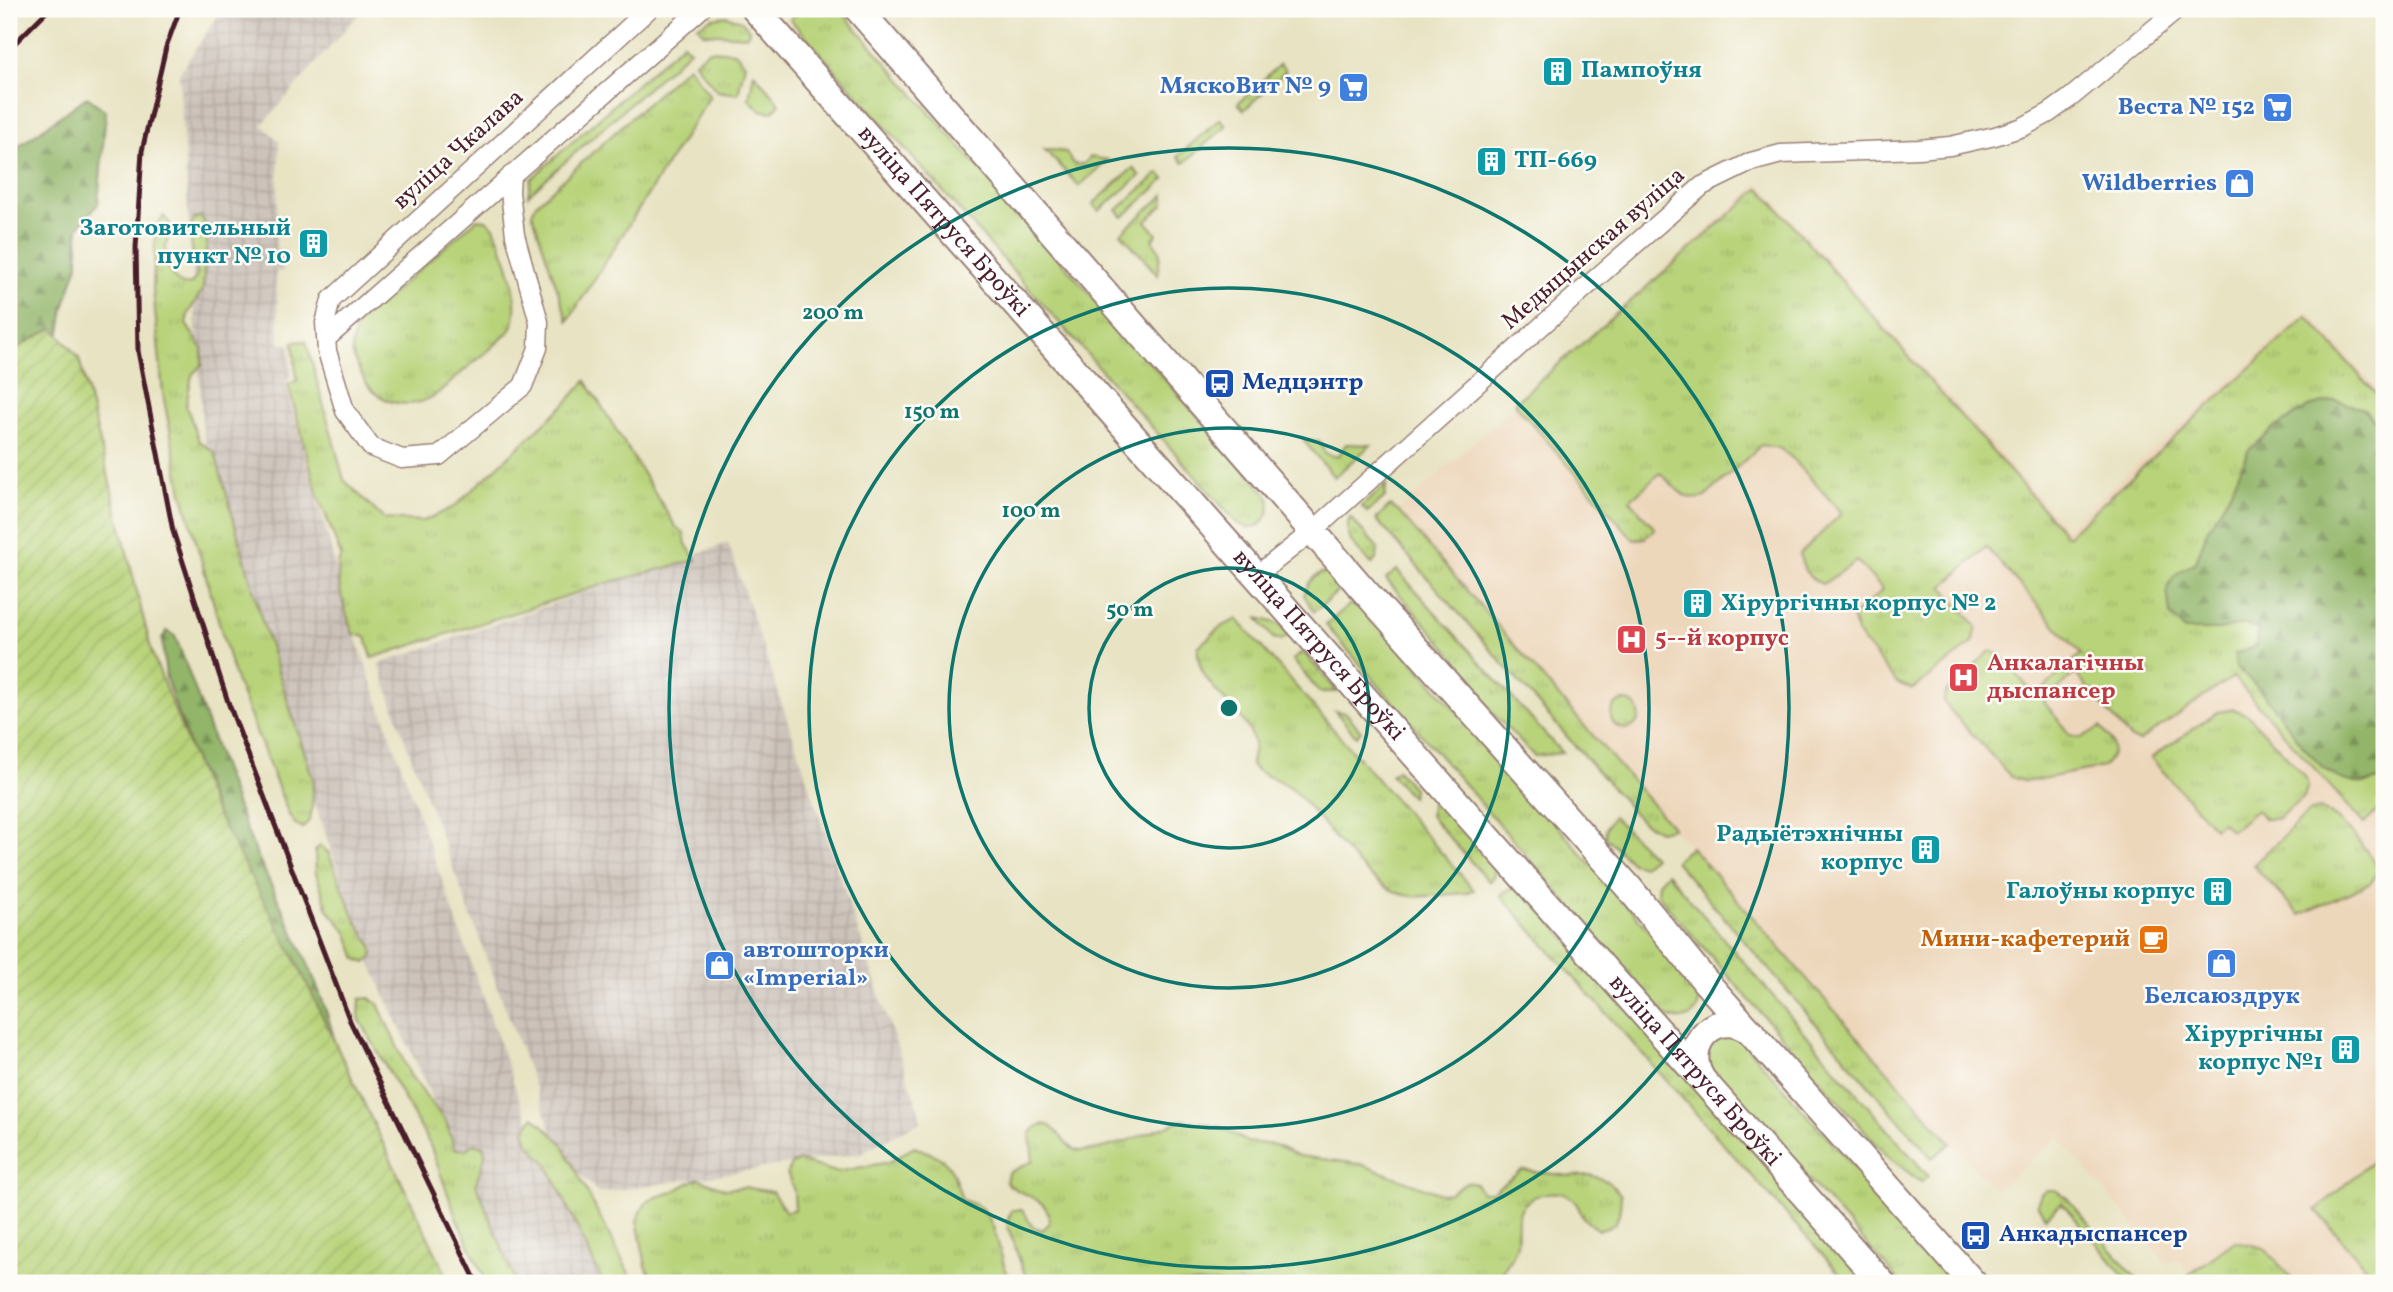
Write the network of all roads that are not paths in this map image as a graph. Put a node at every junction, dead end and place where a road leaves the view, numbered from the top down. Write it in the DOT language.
graph roads {
  1 [pos="649,9"];
  2 [pos="701,9"];
  3 [pos="755,9"];
  4 [pos="858,9"];
  5 [pos="2178,9"];
  6 [pos="511,175"];
  7 [pos="326,339"];
  8 [pos="1314,530"];
  9 [pos="1256,576"];
  10 [pos="1705,981"];
  11 [pos="1653,1023"];
  12 [pos="1752,1034"];
  13 [pos="1701,1078"];
  14 [pos="1882,1283"];
  15 [pos="1973,1283"];
  1 -- 7 [label="street, вуліца Чкалава"];
  2 -- 6 [label="street"];
  3 -- 9 [label="main road, вуліца Пятруся Броўкі"];
  4 -- 8 [label="main road"];
  5 -- 8 [label="street, Медыцынская вуліца"];
  6 -- 7 [label="street"];
  6 -- 7 [label="street, вуліца Чкалава"];
  8 -- 9 [label="street, Медыцынская вуліца"];
  8 -- 10 [label="main road"];
  9 -- 11 [label="main road, вуліца Пятруся Броўкі"];
  10 -- 11 [label="main road"];
  10 -- 12 [label="main road"];
  11 -- 13 [label="main road, вуліца Пятруся Броўкі"];
  12 -- 13 [label="main road"];
  12 -- 15 [label="main road"];
  13 -- 14 [label="main road, вуліца Пятруся Броўкі"];
}
